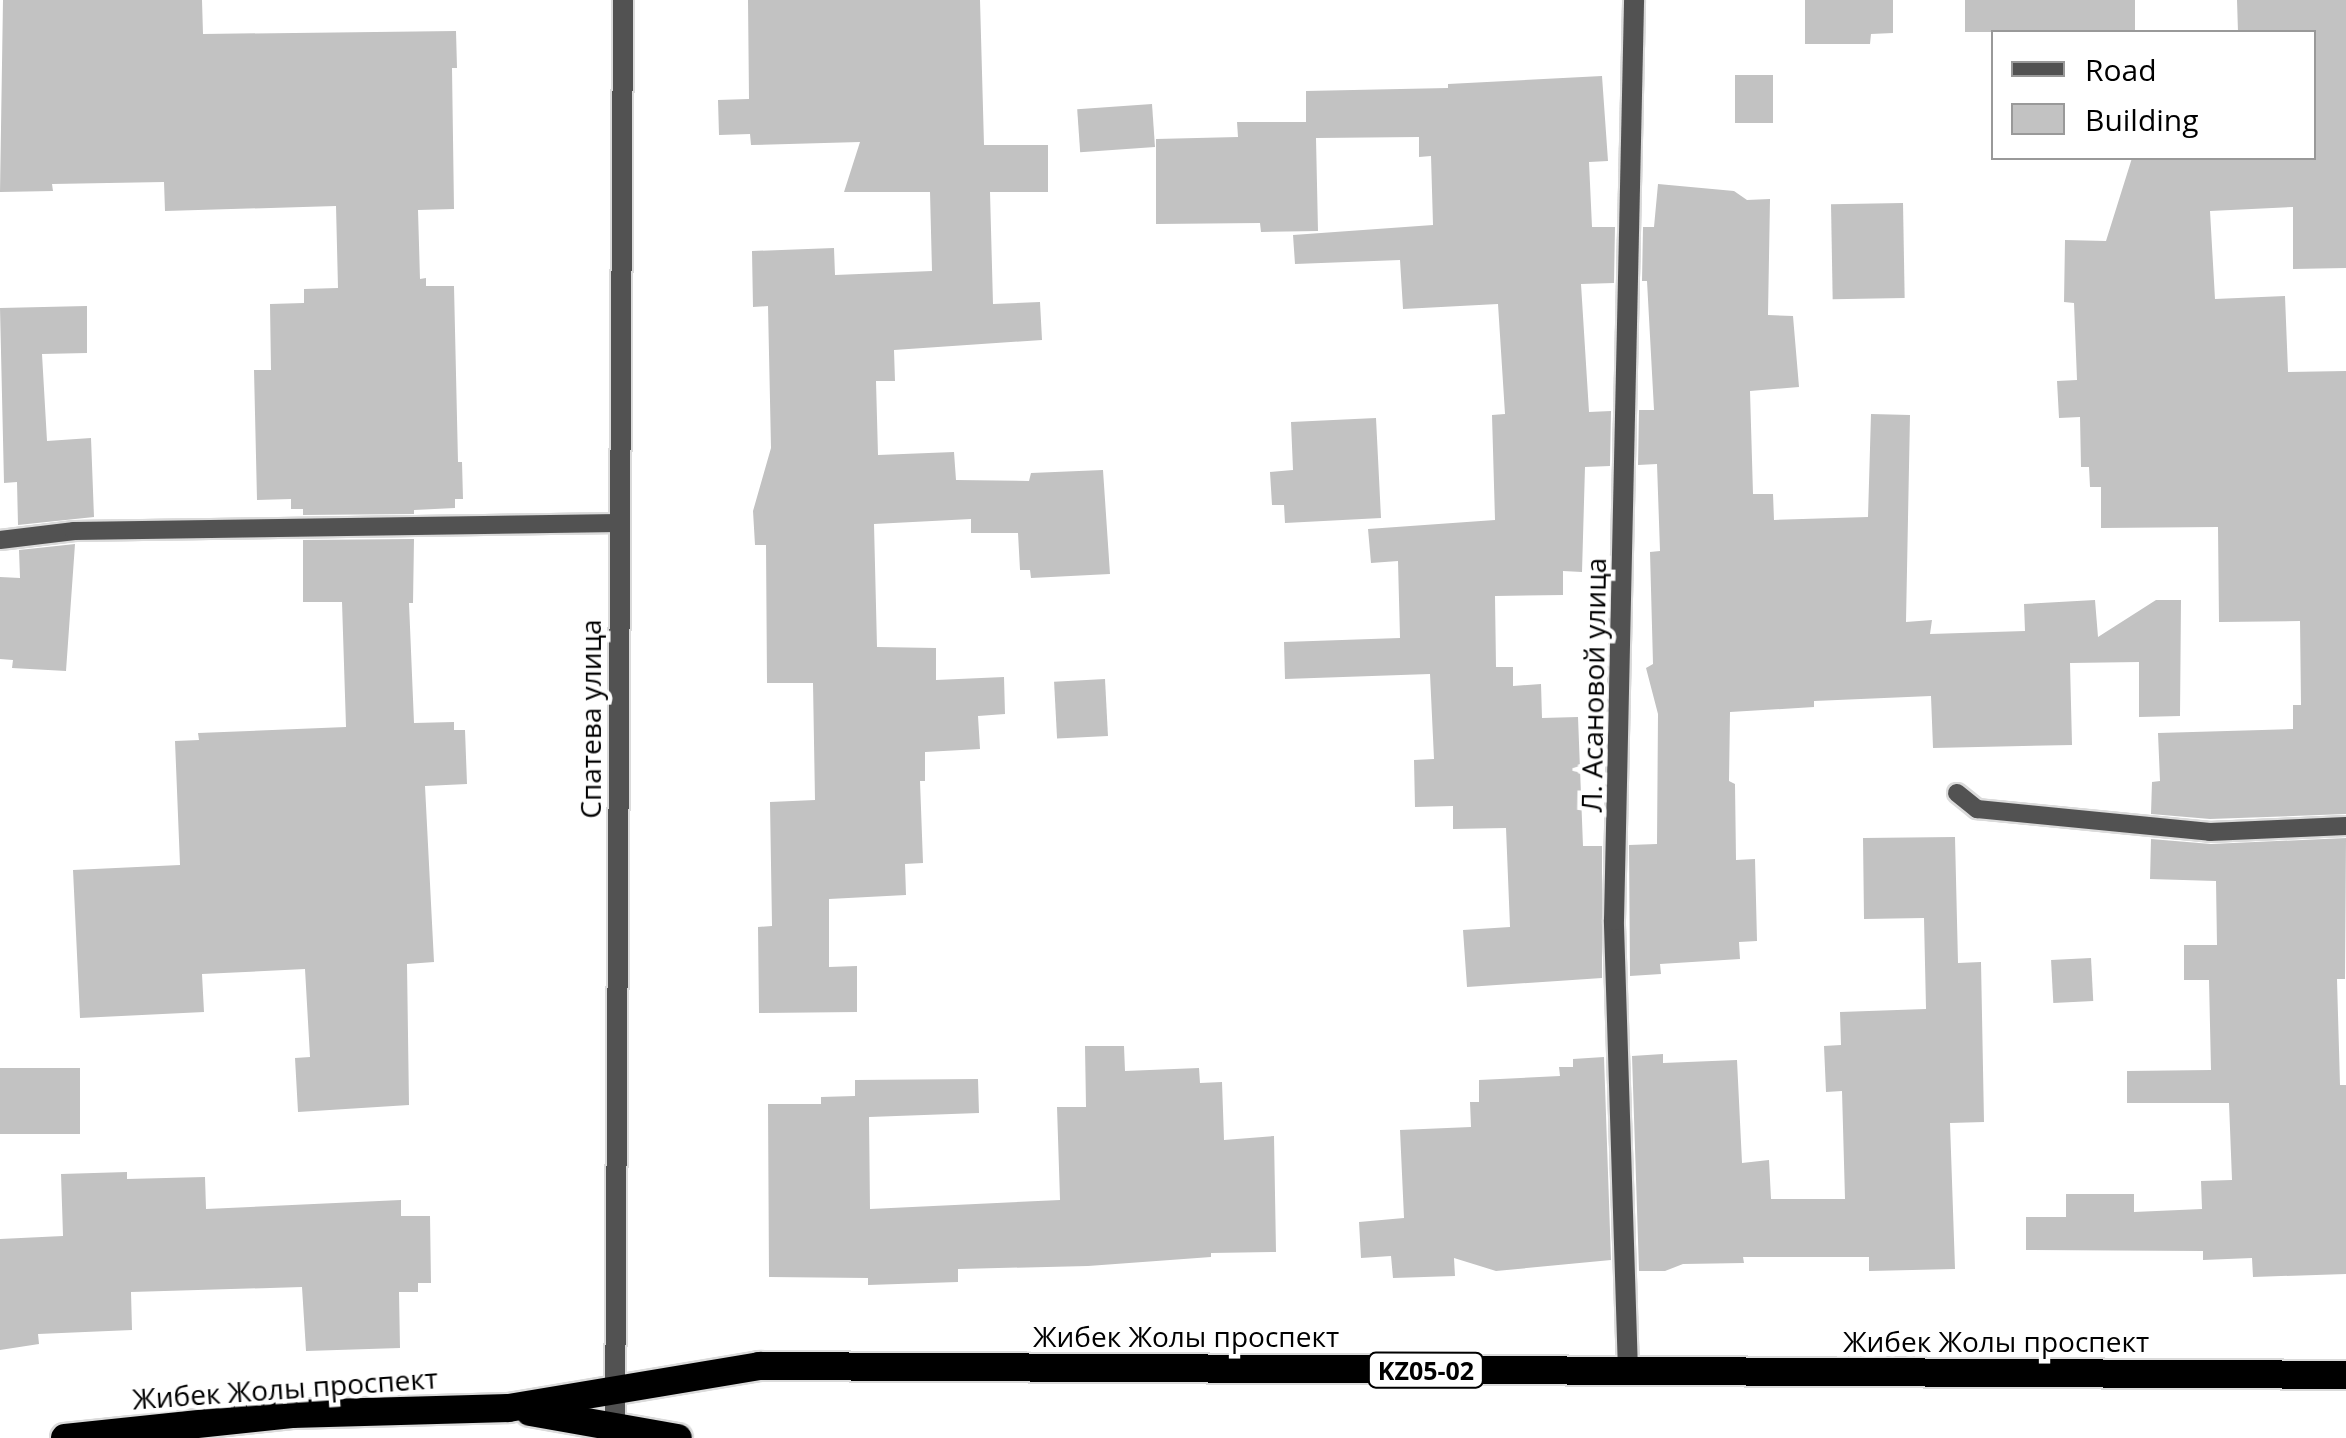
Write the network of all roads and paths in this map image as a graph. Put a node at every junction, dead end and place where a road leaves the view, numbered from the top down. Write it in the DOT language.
graph roads {
  1 [pos="623,0"];
  2 [pos="1634,0"];
  3 [pos="619,523"];
  4 [pos="0,540"];
  5 [pos="1957,792"];
  6 [pos="2346,826"];
  7 [pos="1628,1371"];
  8 [pos="2346,1375"];
  9 [pos="618,1390"];
  10 [pos="509,1408"];
  11 [pos="615,1432"];
  12 [pos="65,1438"];
  13 [pos="678,1438"];
  1 -- 3 [label="street, Спатева улица"];
  2 -- 7 [label="street, Л. Асановой улица"];
  3 -- 4 [label="lane"];
  3 -- 9 [label="street, Спатева улица"];
  5 -- 6 [label="lane"];
  7 -- 8 [label="highway, Жибек Жолы проспект / KZ05-02"];
  7 -- 9 [label="highway, Жибек Жолы проспект / KZ05-02"];
  9 -- 10 [label="highway, Жибек Жолы проспект / KZ05-02"];
  9 -- 11 [label="street, Спатева улица"];
  10 -- 11 [label="highway, Жибек Жолы проспект / KZ05-02"];
  10 -- 12 [label="highway, Жибек Жолы проспект / KZ05-02"];
  11 -- 13 [label="highway, Жибек Жолы проспект / KZ05-02"];
}
